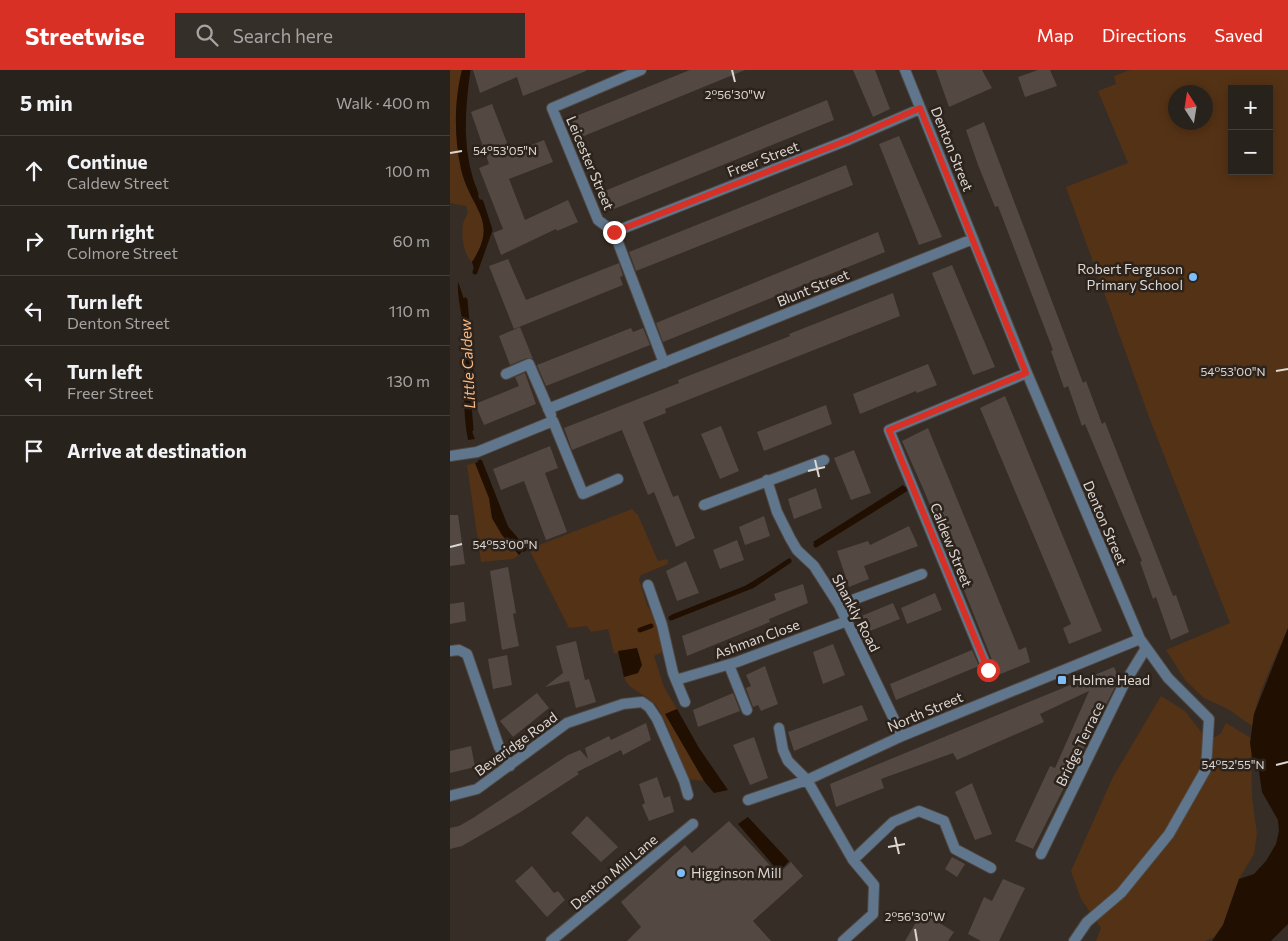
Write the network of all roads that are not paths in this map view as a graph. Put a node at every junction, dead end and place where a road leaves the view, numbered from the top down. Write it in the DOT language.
graph roads {
  1 [pos="641,70"];
  2 [pos="905,70"];
  3 [pos="920,108"];
  4 [pos="614,232"];
  5 [pos="973,239"];
  6 [pos="664,363"];
  7 [pos="1026,373"];
  8 [pos="506,374"];
  9 [pos="551,408"];
  10 [pos="553,421"];
  11 [pos="450,456"];
  12 [pos="824,460"];
  13 [pos="618,479"];
  14 [pos="767,480"];
  15 [pos="704,505"];
  16 [pos="922,574"];
  17 [pos="648,585"];
  18 [pos="839,605"];
  19 [pos="847,621"];
  20 [pos="1143,644"];
  21 [pos="450,651"];
  22 [pos="728,665"];
  23 [pos="988,670"];
  24 [pos="676,680"];
  25 [pos="685,702"];
  26 [pos="747,710"];
  27 [pos="779,728"];
  28 [pos="902,736"];
  29 [pos="510,766"];
  30 [pos="807,780"];
  31 [pos="688,795"];
  32 [pos="450,796"];
  33 [pos="748,800"];
  34 [pos="693,824"];
  35 [pos="1041,854"];
  36 [pos="853,860"];
  37 [pos="990,868"];
  38 [pos="551,941"];
  39 [pos="843,941"];
  40 [pos="1074,941"];
  1 -- 4 [label="street, Leicester Street"];
  2 -- 3 [label="street, Denton Street"];
  3 -- 4 [label="street, Freer Street"];
  3 -- 5 [label="street, Denton Street"];
  4 -- 6 [label="street, Leicester Street"];
  5 -- 6 [label="street, Blunt Street"];
  5 -- 7 [label="street, Denton Street"];
  6 -- 9 [label="street, Blunt Street"];
  7 -- 20 [label="street, Denton Street"];
  7 -- 23 [label="street, Caldew Street"];
  8 -- 9 [label="street"];
  9 -- 10 [label="street"];
  10 -- 11 [label="street"];
  10 -- 13 [label="street"];
  12 -- 14 [label="street"];
  14 -- 15 [label="street"];
  14 -- 18 [label="street, Shankly Road"];
  16 -- 18 [label="street"];
  17 -- 24 [label="street"];
  18 -- 19 [label="street, Shankly Road"];
  19 -- 22 [label="street, Ashman Close"];
  19 -- 28 [label="street, Shankly Road"];
  20 -- 28 [label="street, North Street"];
  20 -- 35 [label="street, Bridge Terrace"];
  20 -- 40 [label="street, Denton Street"];
  21 -- 29 [label="street"];
  22 -- 24 [label="street, Ashman Close"];
  22 -- 26 [label="street"];
  24 -- 25 [label="street"];
  27 -- 30 [label="street"];
  28 -- 30 [label="street, North Street"];
  29 -- 31 [label="street, Beveridge Road"];
  29 -- 32 [label="street, Beveridge Road"];
  30 -- 33 [label="street, North Street"];
  30 -- 36 [label="street"];
  34 -- 38 [label="street, Denton Mill Lane"];
  36 -- 37 [label="street"];
  36 -- 39 [label="street"];
}
